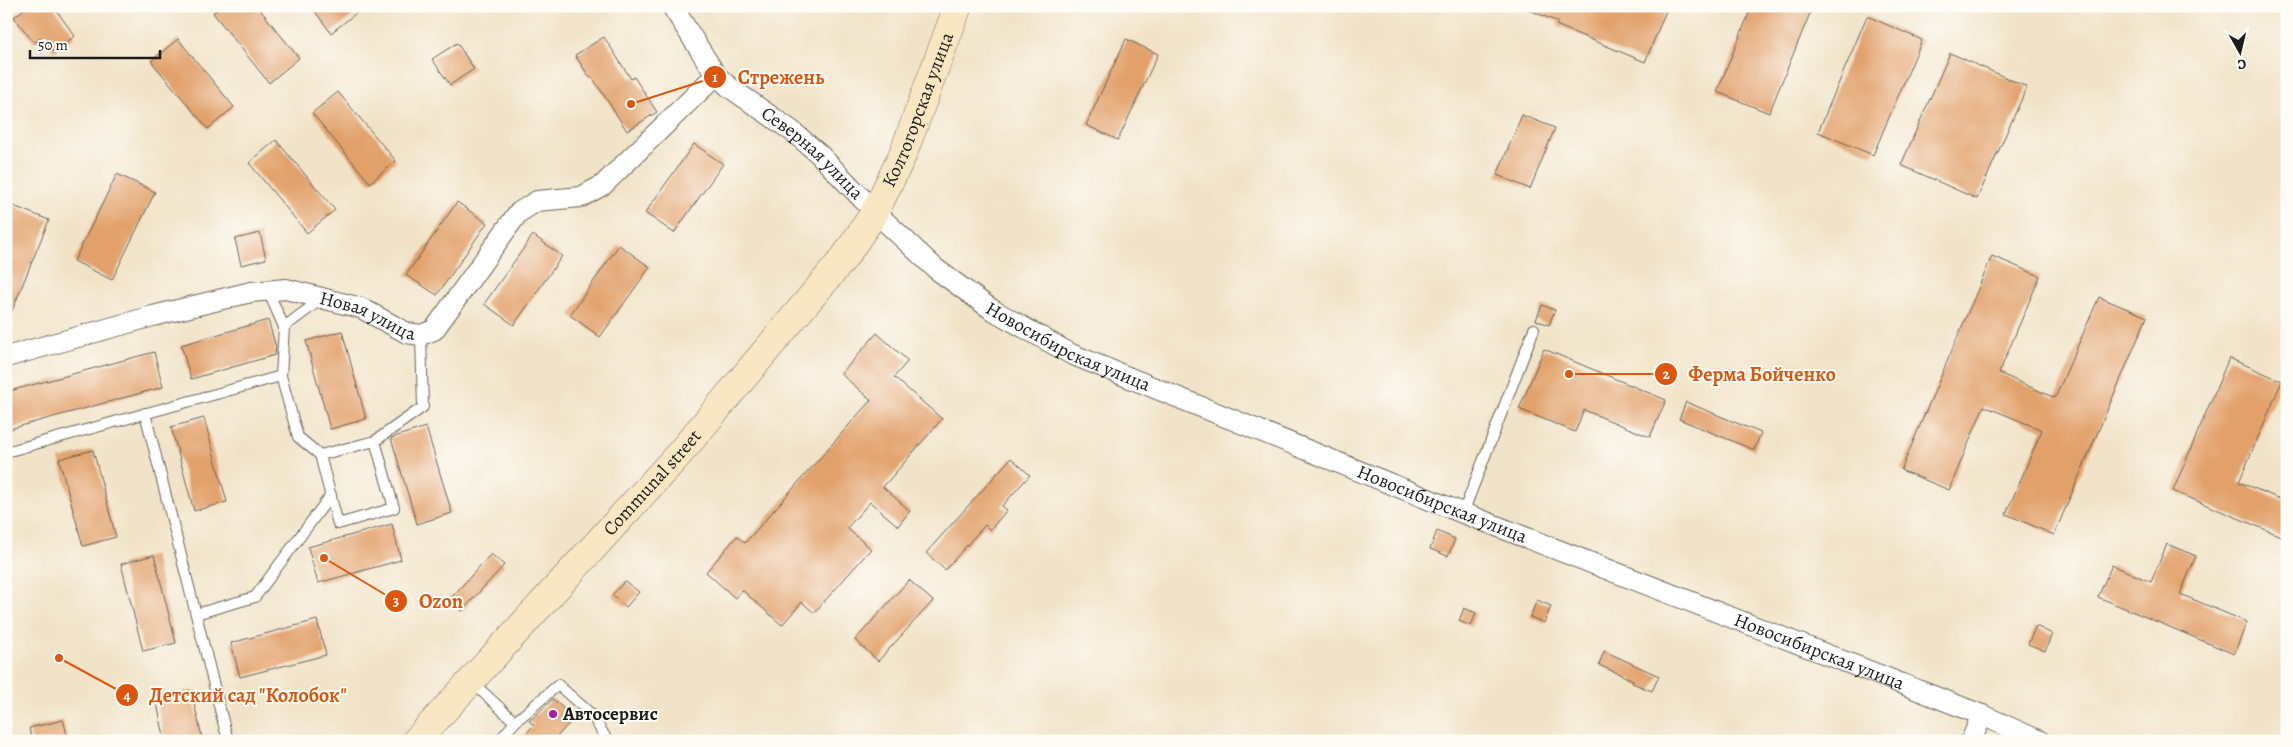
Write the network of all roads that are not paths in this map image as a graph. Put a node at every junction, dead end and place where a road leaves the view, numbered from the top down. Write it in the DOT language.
graph roads {
  1 [pos="672,6"];
  2 [pos="958,6"];
  3 [pos="716,75"];
  4 [pos="875,212"];
  5 [pos="268,291"];
  6 [pos="323,298"];
  7 [pos="284,328"];
  8 [pos="1534,329"];
  9 [pos="421,335"];
  10 [pos="6,357"];
  11 [pos="280,376"];
  12 [pos="145,413"];
  13 [pos="376,441"];
  14 [pos="6,452"];
  15 [pos="320,455"];
  16 [pos="331,495"];
  17 [pos="1463,513"];
  18 [pos="196,614"];
  19 [pos="471,680"];
  20 [pos="1982,715"];
  21 [pos="516,722"];
  22 [pos="228,741"];
  23 [pos="416,741"];
  24 [pos="499,741"];
  25 [pos="605,741"];
  26 [pos="1971,741"];
  27 [pos="2040,741"];
  1 -- 3 [label="street, Северная улица"];
  2 -- 4 [label="main road, Колтогорская улица"];
  3 -- 4 [label="street, Северная улица"];
  3 -- 9 [label="street, Новая улица"];
  4 -- 17 [label="street, Новосибирская улица"];
  4 -- 19 [label="main road, Communal street"];
  5 -- 6 [label="street, Новая улица"];
  5 -- 7 [label="lane"];
  5 -- 10 [label="street, Новая улица"];
  6 -- 7 [label="lane"];
  6 -- 9 [label="street, Новая улица"];
  7 -- 11 [label="lane"];
  8 -- 17 [label="lane"];
  9 -- 13 [label="lane"];
  11 -- 12 [label="lane"];
  11 -- 15 [label="lane"];
  12 -- 14 [label="lane"];
  12 -- 18 [label="lane"];
  13 -- 15 [label="lane"];
  13 -- 16 [label="lane"];
  15 -- 16 [label="lane"];
  16 -- 18 [label="lane"];
  17 -- 20 [label="street, Новосибирская улица"];
  18 -- 22 [label="lane"];
  19 -- 21 [label="lane"];
  19 -- 23 [label="main road, Communal street"];
  20 -- 26 [label="street"];
  20 -- 27 [label="street, Новосибирская улица"];
  21 -- 24 [label="lane"];
  21 -- 25 [label="lane"];
}
